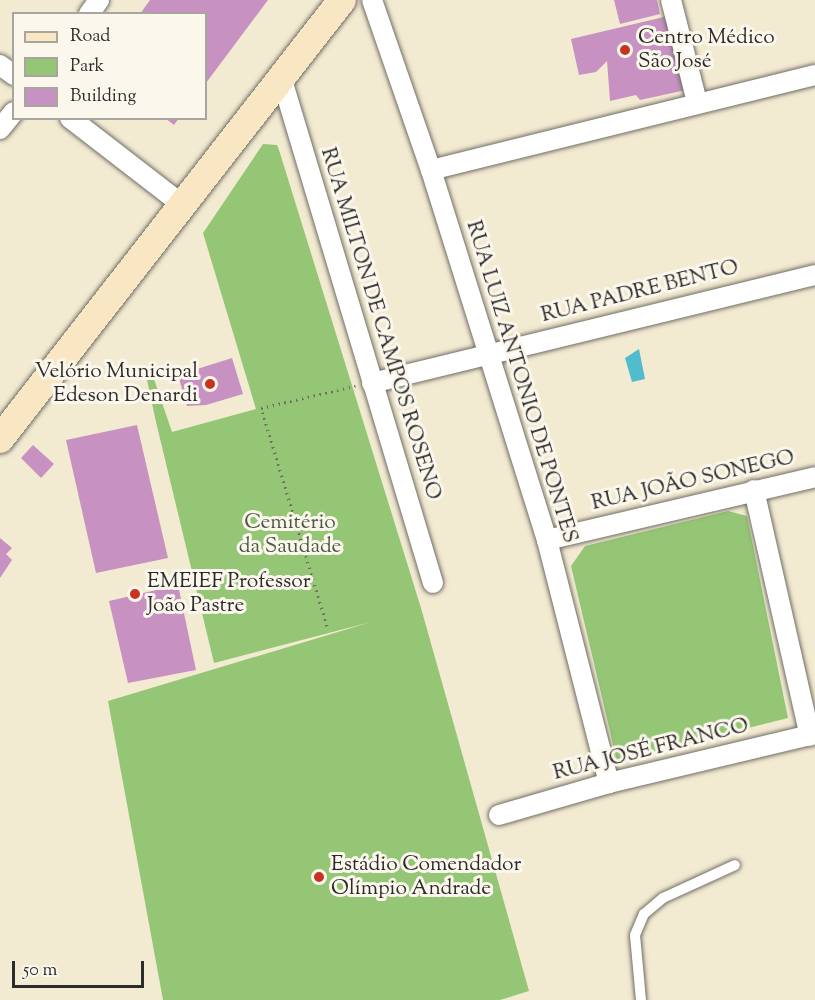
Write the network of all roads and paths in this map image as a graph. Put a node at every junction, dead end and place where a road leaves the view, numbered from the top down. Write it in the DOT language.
graph roads {
  1 [pos="342,0"];
  2 [pos="372,0"];
  3 [pos="671,0"];
  4 [pos="815,75"];
  5 [pos="282,80"];
  6 [pos="697,102"];
  7 [pos="12,114"];
  8 [pos="73,120"];
  9 [pos="0,129"];
  10 [pos="431,170"];
  11 [pos="180,203"];
  12 [pos="815,275"];
  13 [pos="486,354"];
  14 [pos="372,382"];
  15 [pos="0,439"];
  16 [pos="815,477"];
  17 [pos="753,490"];
  18 [pos="547,540"];
  19 [pos="432,582"];
  20 [pos="327,626"];
  21 [pos="812,735"];
  22 [pos="609,783"];
  23 [pos="500,815"];
  24 [pos="735,865"];
  25 [pos="641,1000"];
  1 -- 5 [label="main road"];
  2 -- 10 [label="street, RUA LUIZ ANTONIO DE PONTES"];
  3 -- 6 [label="street"];
  4 -- 6 [label="street"];
  5 -- 11 [label="main road"];
  5 -- 14 [label="street, RUA MILTON DE CAMPOS ROSENO"];
  6 -- 10 [label="street"];
  7 -- 9 [label="street"];
  8 -- 11 [label="street"];
  10 -- 13 [label="street, RUA LUIZ ANTONIO DE PONTES"];
  11 -- 15 [label="main road"];
  12 -- 13 [label="street, RUA PADRE BENTO"];
  13 -- 14 [label="street, RUA PADRE BENTO"];
  13 -- 18 [label="street, RUA LUIZ ANTONIO DE PONTES"];
  14 -- 19 [label="street, RUA MILTON DE CAMPOS ROSENO"];
  14 -- 20 [label="path"];
  16 -- 17 [label="street, RUA JOÃO SONEGO"];
  17 -- 18 [label="street, RUA JOÃO SONEGO"];
  17 -- 21 [label="street"];
  18 -- 22 [label="street, RUA LUIZ ANTONIO DE PONTES"];
  21 -- 22 [label="street, RUA JOSÉ FRANCO"];
  22 -- 23 [label="street, RUA JOSÉ FRANCO"];
  24 -- 25 [label="lane"];
}
